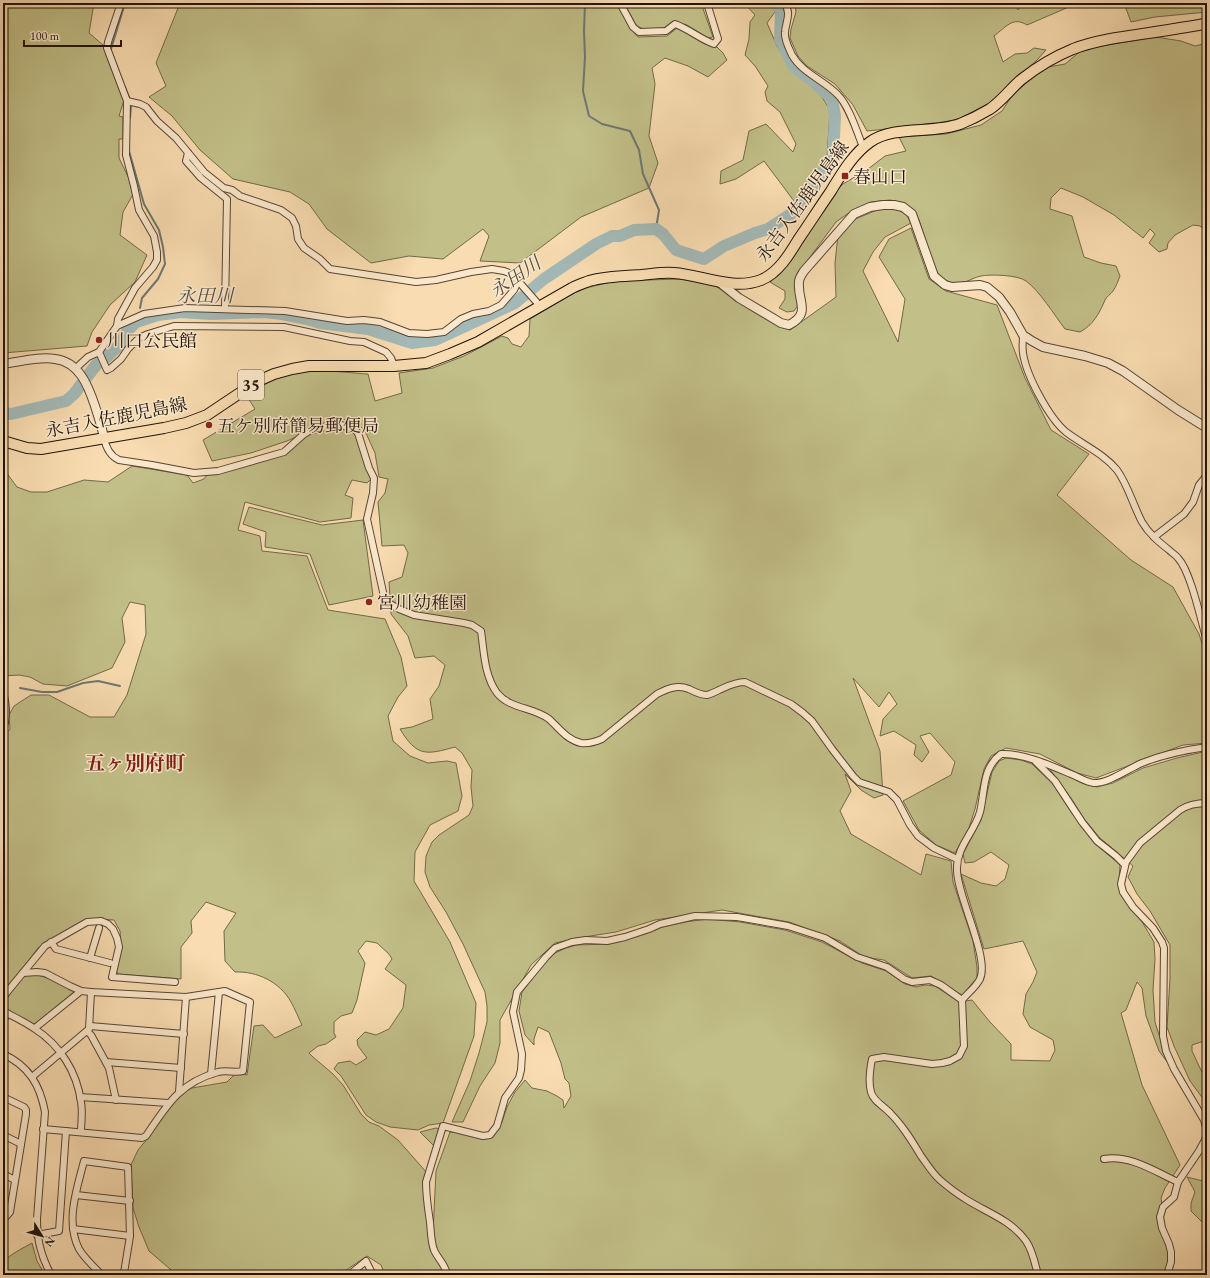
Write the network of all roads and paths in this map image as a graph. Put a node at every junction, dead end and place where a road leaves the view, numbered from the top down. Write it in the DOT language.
graph roads {
  1 [pos="121,3"];
  2 [pos="620,3"];
  3 [pos="707,3"];
  4 [pos="784,3"];
  5 [pos="1207,23"];
  6 [pos="127,102"];
  7 [pos="863,147"];
  8 [pos="188,153"];
  9 [pos="718,281"];
  10 [pos="520,283"];
  11 [pos="538,303"];
  12 [pos="225,309"];
  13 [pos="117,326"];
  14 [pos="1023,335"];
  15 [pos="101,354"];
  16 [pos="3,364"];
  17 [pos="394,366"];
  18 [pos="75,368"];
  19 [pos="1207,428"];
  20 [pos="104,438"];
  21 [pos="3,441"];
  22 [pos="1207,474"];
  23 [pos="1154,537"];
  24 [pos="1207,641"];
  25 [pos="3,692"];
  26 [pos="3,728"];
  27 [pos="1207,747"];
  28 [pos="1035,761"];
  29 [pos="1207,803"];
  30 [pos="957,859"];
  31 [pos="1125,865"];
  32 [pos="99,928"];
  33 [pos="51,942"];
  34 [pos="90,958"];
  35 [pos="110,963"];
  36 [pos="23,973"];
  37 [pos="175,982"];
  38 [pos="81,991"];
  39 [pos="90,992"];
  40 [pos="219,992"];
  41 [pos="3,997"];
  42 [pos="186,997"];
  43 [pos="962,1000"];
  44 [pos="5,1012"];
  45 [pos="3,1022"];
  46 [pos="35,1028"];
  47 [pos="88,1028"];
  48 [pos="184,1034"];
  49 [pos="61,1052"];
  50 [pos="3,1054"];
  51 [pos="106,1062"];
  52 [pos="181,1068"];
  53 [pos="211,1074"];
  54 [pos="32,1077"];
  55 [pos="179,1092"];
  56 [pos="3,1097"];
  57 [pos="80,1097"];
  58 [pos="116,1100"];
  59 [pos="168,1103"];
  60 [pos="43,1129"];
  61 [pos="66,1131"];
  62 [pos="81,1132"];
  63 [pos="3,1135"];
  64 [pos="21,1144"];
  65 [pos="1104,1159"];
  66 [pos="3,1174"];
  67 [pos="15,1180"];
  68 [pos="1178,1182"];
  69 [pos="76,1195"];
  70 [pos="130,1201"];
  71 [pos="6,1214"];
  72 [pos="3,1220"];
  73 [pos="73,1229"];
  74 [pos="37,1235"];
  75 [pos="130,1236"];
  76 [pos="51,1275"];
  77 [pos="102,1275"];
  78 [pos="121,1275"];
  79 [pos="349,1275"];
  80 [pos="373,1275"];
  81 [pos="447,1275"];
  82 [pos="1038,1275"];
  83 [pos="1167,1275"];
  1 -- 6 [label="street"];
  2 -- 3 [label="street"];
  4 -- 7 [label="street"];
  5 -- 7 [label="main road, 永吉入佐鹿児島線 / 35"];
  6 -- 8 [label="street"];
  6 -- 13 [label="street"];
  7 -- 9 [label="main road, 永吉入佐鹿児島線 / 35"];
  8 -- 10 [label="street"];
  8 -- 12 [label="street"];
  9 -- 11 [label="main road, 永吉入佐鹿児島線 / 35"];
  9 -- 14 [label="street"];
  10 -- 11 [label="street"];
  10 -- 12 [label="street"];
  11 -- 17 [label="main road, 永吉入佐鹿児島線 / 35"];
  12 -- 13 [label="street"];
  13 -- 15 [label="street"];
  14 -- 19 [label="street"];
  14 -- 23 [label="street"];
  15 -- 17 [label="street"];
  15 -- 18 [label="street"];
  16 -- 18 [label="street"];
  17 -- 20 [label="main road, 永吉入佐鹿児島線 / 35"];
  18 -- 20 [label="street"];
  20 -- 21 [label="main road, 永吉入佐鹿児島線 / 35"];
  20 -- 30 [label="street"];
  22 -- 23 [label="street"];
  23 -- 24 [label="street"];
  25 -- 26 [label="street"];
  27 -- 28 [label="street"];
  28 -- 30 [label="street"];
  28 -- 31 [label="street"];
  29 -- 31 [label="street"];
  30 -- 43 [label="street"];
  31 -- 68 [label="street"];
  32 -- 34 [label="street"];
  33 -- 34 [label="street"];
  33 -- 36 [label="street"];
  33 -- 37 [label="street"];
  34 -- 35 [label="street"];
  36 -- 38 [label="street"];
  36 -- 41 [label="street"];
  38 -- 39 [label="street"];
  38 -- 46 [label="street"];
  39 -- 42 [label="street"];
  39 -- 47 [label="street"];
  40 -- 42 [label="street"];
  40 -- 53 [label="street"];
  40 -- 53 [label="street"];
  42 -- 48 [label="street"];
  43 -- 81 [label="street"];
  43 -- 82 [label="street"];
  44 -- 45 [label="street"];
  44 -- 46 [label="street"];
  46 -- 49 [label="street"];
  47 -- 48 [label="street"];
  47 -- 49 [label="street"];
  47 -- 51 [label="street"];
  48 -- 52 [label="street"];
  49 -- 54 [label="street"];
  49 -- 57 [label="street"];
  50 -- 54 [label="street"];
  51 -- 52 [label="street"];
  51 -- 58 [label="street"];
  52 -- 55 [label="street"];
  53 -- 55 [label="street"];
  54 -- 60 [label="street"];
  55 -- 59 [label="street"];
  56 -- 64 [label="street"];
  57 -- 58 [label="street"];
  57 -- 62 [label="street"];
  58 -- 59 [label="street"];
  59 -- 62 [label="street"];
  60 -- 61 [label="street"];
  60 -- 74 [label="street"];
  61 -- 62 [label="street"];
  61 -- 74 [label="street"];
  63 -- 64 [label="street"];
  64 -- 67 [label="street"];
  65 -- 68 [label="street"];
  66 -- 67 [label="street"];
  67 -- 71 [label="street"];
  68 -- 83 [label="street"];
  69 -- 70 [label="street"];
  69 -- 70 [label="street"];
  69 -- 73 [label="street"];
  70 -- 75 [label="street"];
  71 -- 72 [label="street"];
  73 -- 75 [label="street"];
  73 -- 77 [label="street"];
  74 -- 76 [label="street"];
  75 -- 78 [label="street"];
  79 -- 80 [label="street"];
}
